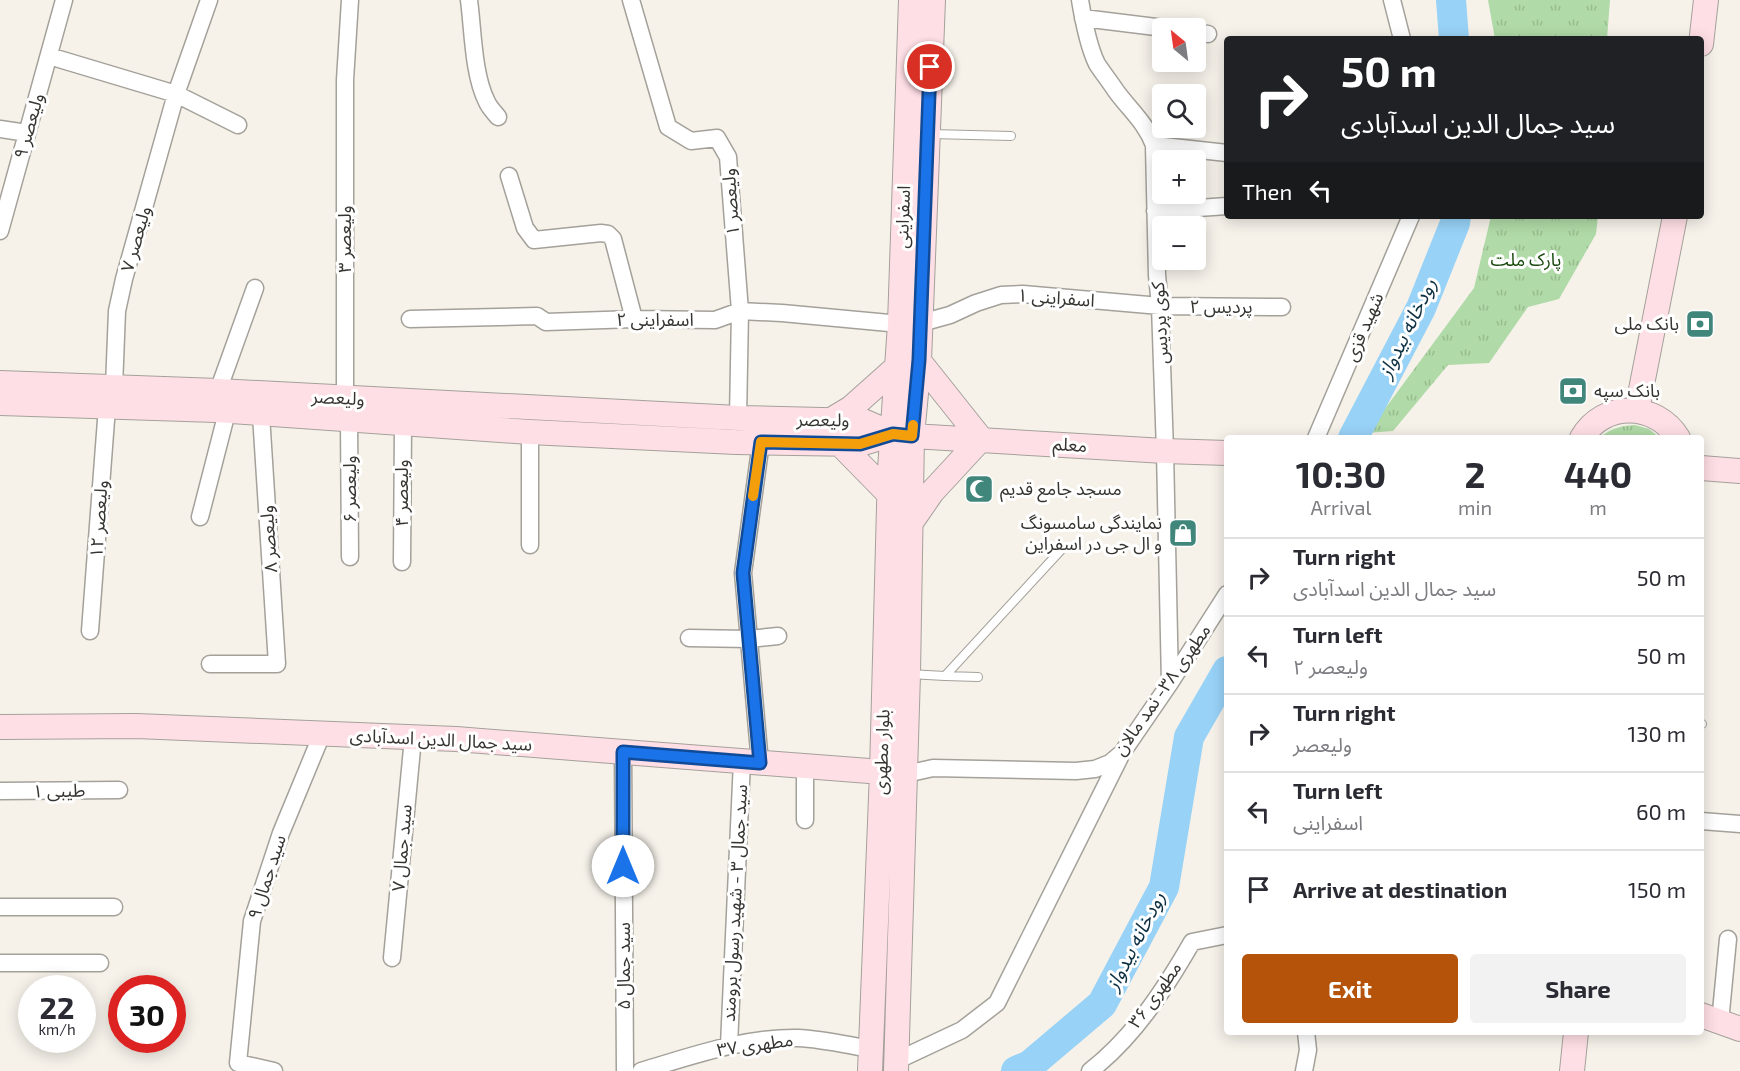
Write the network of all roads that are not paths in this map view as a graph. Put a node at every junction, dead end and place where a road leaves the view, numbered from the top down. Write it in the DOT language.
graph roads {
  1 [pos="64,0"];
  2 [pos="209,0"];
  3 [pos="350,0"];
  4 [pos="469,0"];
  5 [pos="631,0"];
  6 [pos="911,0"];
  7 [pos="933,0"];
  8 [pos="1080,0"];
  9 [pos="1392,0"];
  10 [pos="1706,0"];
  11 [pos="1083,18"];
  12 [pos="1152,27"];
  13 [pos="1401,36"];
  14 [pos="1702,36"];
  15 [pos="49,56"];
  16 [pos="176,94"];
  17 [pos="498,117"];
  18 [pos="238,125"];
  19 [pos="0,129"];
  20 [pos="27,133"];
  21 [pos="928,134"];
  22 [pos="1011,136"];
  23 [pos="1154,145"];
  24 [pos="1224,153"];
  25 [pos="509,176"];
  26 [pos="1224,206"];
  27 [pos="1155,212"];
  28 [pos="1410,219"];
  29 [pos="1674,219"];
  30 [pos="914,220"];
  31 [pos="0,231"];
  32 [pos="255,288"];
  33 [pos="1160,306"];
  34 [pos="1282,307"];
  35 [pos="740,311"];
  36 [pos="410,319"];
  37 [pos="634,319"];
  38 [pos="910,323"];
  39 [pos="908,364"];
  40 [pos="0,383"];
  41 [pos="110,397"];
  42 [pos="0,404"];
  43 [pos="220,404"];
  44 [pos="347,410"];
  45 [pos="1637,410"];
  46 [pos="261,415"];
  47 [pos="738,418"];
  48 [pos="831,420"];
  49 [pos="403,424"];
  50 [pos="530,432"];
  51 [pos="902,435"];
  52 [pos="1317,435"];
  53 [pos="1584,435"];
  54 [pos="1676,435"];
  55 [pos="981,439"];
  56 [pos="736,442"];
  57 [pos="761,442"];
  58 [pos="840,444"];
  59 [pos="1165,451"];
  60 [pos="1224,453"];
  61 [pos="1704,468"];
  62 [pos="1740,471"];
  63 [pos="890,495"];
  64 [pos="200,517"];
  65 [pos="912,521"];
  66 [pos="530,545"];
  67 [pos="1061,550"];
  68 [pos="350,557"];
  69 [pos="402,562"];
  70 [pos="1224,599"];
  71 [pos="90,631"];
  72 [pos="778,636"];
  73 [pos="689,638"];
  74 [pos="748,639"];
  75 [pos="210,664"];
  76 [pos="908,674"];
  77 [pos="945,676"];
  78 [pos="978,677"];
  79 [pos="1170,683"];
  80 [pos="0,727"];
  81 [pos="322,734"];
  82 [pos="412,738"];
  83 [pos="623,752"];
  84 [pos="1122,753"];
  85 [pos="751,762"];
  86 [pos="805,766"];
  87 [pos="882,772"];
  88 [pos="906,774"];
  89 [pos="119,790"];
  90 [pos="0,791"];
  91 [pos="805,820"];
  92 [pos="1704,820"];
  93 [pos="1740,824"];
  94 [pos="0,907"];
  95 [pos="114,907"];
  96 [pos="1224,936"];
  97 [pos="1728,939"];
  98 [pos="392,958"];
  99 [pos="0,963"];
  100 [pos="100,963"];
  101 [pos="1720,1022"];
  102 [pos="1306,1035"];
  103 [pos="1576,1035"];
  104 [pos="729,1046"];
  105 [pos="871,1060"];
  106 [pos="896,1066"];
  107 [pos="274,1071"];
  108 [pos="625,1071"];
  109 [pos="641,1071"];
  110 [pos="1090,1071"];
  111 [pos="1305,1071"];
  112 [pos="1572,1071"];
  1 -- 15 [label="street, ولیعصر ۹"];
  2 -- 16 [label="street, ولیعصر ۷"];
  3 -- 44 [label="street, ولیعصر ۳"];
  4 -- 17 [label="street"];
  5 -- 35 [label="street, ولیعصر ۱"];
  6 -- 30 [label="main road, اسفراینی"];
  7 -- 21 [label="main road, اسفراینی"];
  8 -- 11 [label="street, کوی پردیس"];
  9 -- 13 [label="street"];
  10 -- 14 [label="main road"];
  11 -- 12 [label="street"];
  11 -- 23 [label="street, کوی پردیس"];
  15 -- 16 [label="street"];
  15 -- 20 [label="street, ولیعصر ۹"];
  16 -- 18 [label="street"];
  16 -- 41 [label="street, ولیعصر ۷"];
  19 -- 20 [label="street"];
  20 -- 31 [label="street, ولیعصر ۹"];
  21 -- 22 [label="lane"];
  21 -- 30 [label="main road, اسفراینی"];
  23 -- 24 [label="street"];
  23 -- 27 [label="street, کوی پردیس"];
  25 -- 37 [label="street"];
  26 -- 27 [label="street"];
  27 -- 33 [label="street, کوی پردیس"];
  28 -- 52 [label="street, شهید قزی"];
  29 -- 45 [label="main road"];
  30 -- 38 [label="main road, اسفراینی"];
  32 -- 43 [label="street"];
  33 -- 34 [label="street, پردیس ۲"];
  33 -- 38 [label="street, اسفراینی ۱"];
  33 -- 59 [label="street, کوی پردیس"];
  35 -- 37 [label="street, اسفراینی ۲"];
  35 -- 38 [label="street, اسفراینی ۲"];
  35 -- 47 [label="street, ولیعصر ۱"];
  36 -- 37 [label="street, اسفراینی ۲"];
  38 -- 39 [label="main road, اسفراینی"];
  39 -- 48 [label="main road"];
  39 -- 51 [label="main road, اسفراینی"];
  39 -- 55 [label="main road"];
  40 -- 41 [label="main road, ولیعصر"];
  41 -- 42 [label="main road, ولیعصر"];
  41 -- 43 [label="main road, ولیعصر"];
  41 -- 71 [label="street, ولیعصر ۱۲"];
  43 -- 44 [label="main road, ولیعصر"];
  43 -- 46 [label="main road, ولیعصر"];
  43 -- 64 [label="street"];
  44 -- 46 [label="main road, ولیعصر"];
  44 -- 47 [label="main road, ولیعصر"];
  44 -- 49 [label="main road, ولیعصر"];
  44 -- 68 [label="street, ولیعصر ۶"];
  45 -- 53 [label="main road"];
  45 -- 54 [label="main road"];
  46 -- 75 [label="street, ولیعصر ۸"];
  47 -- 48 [label="main road, ولیعصر"];
  47 -- 56 [label="main road"];
  48 -- 51 [label="main road, ولیعصر"];
  49 -- 50 [label="main road, ولیعصر"];
  49 -- 69 [label="street, ولیعصر ۴"];
  50 -- 56 [label="main road, ولیعصر"];
  50 -- 66 [label="street"];
  51 -- 55 [label="main road, معلم"];
  51 -- 58 [label="main road, ولیعصر"];
  51 -- 63 [label="main road, بلوار مطهری"];
  51 -- 65 [label="main road, بلوار مطهری"];
  55 -- 59 [label="main road, معلم"];
  55 -- 65 [label="main road"];
  56 -- 57 [label="main road, ولیعصر"];
  57 -- 58 [label="main road, ولیعصر"];
  57 -- 74 [label="street, سید جمال ۳ - شهید رسول برومند"];
  58 -- 63 [label="main road"];
  59 -- 60 [label="main road, معلم"];
  59 -- 79 [label="street, کوی پردیس"];
  61 -- 62 [label="main road"];
  63 -- 87 [label="main road, بلوار مطهری"];
  65 -- 76 [label="main road, بلوار مطهری"];
  67 -- 77 [label="lane"];
  70 -- 79 [label="street, مطهری ۳۸- نمد مالان"];
  72 -- 74 [label="street"];
  73 -- 74 [label="street"];
  74 -- 85 [label="street, سید جمال ۳ - شهید رسول برومند"];
  76 -- 77 [label="lane"];
  76 -- 88 [label="main road, بلوار مطهری"];
  77 -- 78 [label="lane"];
  79 -- 84 [label="street, مطهری ۳۸- نمد مالان"];
  80 -- 81 [label="main road, سید جمال الدین اسدآبادی"];
  81 -- 82 [label="main road, سید جمال الدین اسدآبادی"];
  81 -- 107 [label="street, سید جمال ۹"];
  82 -- 83 [label="main road, سید جمال الدین اسدآبادی"];
  82 -- 98 [label="street, سید جمال ۷"];
  83 -- 85 [label="main road, سید جمال الدین اسدآبادی"];
  83 -- 108 [label="street, سید جمال ۵"];
  84 -- 88 [label="street, مطهری ۳۸- نمد مالان"];
  84 -- 106 [label="street"];
  85 -- 86 [label="main road, سید جمال الدین اسدآبادی"];
  85 -- 104 [label="street, سید جمال ۳ - شهید رسول برومند"];
  86 -- 87 [label="main road, سید جمال الدین اسدآبادی"];
  86 -- 91 [label="street"];
  87 -- 105 [label="main road, بلوار مطهری"];
  88 -- 106 [label="main road, بلوار مطهری"];
  89 -- 90 [label="street, طیبی ۱"];
  92 -- 93 [label="street"];
  94 -- 95 [label="street"];
  96 -- 110 [label="street, مطهری ۳۶"];
  97 -- 101 [label="street"];
  99 -- 100 [label="street"];
  102 -- 111 [label="street"];
  103 -- 112 [label="main road"];
  104 -- 105 [label="street, مطهری ۳۷"];
  104 -- 109 [label="street, مطهری ۳۷"];
}
